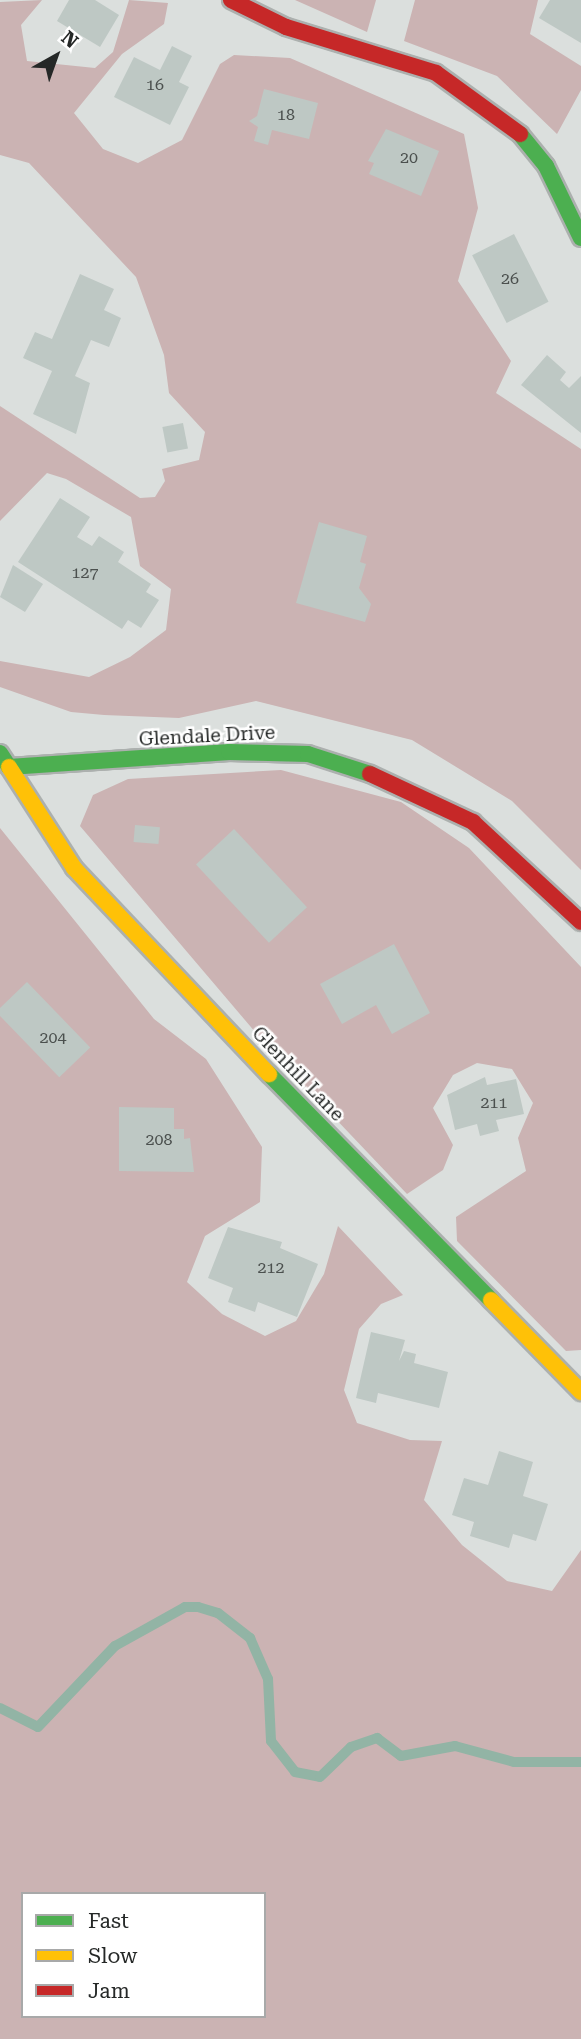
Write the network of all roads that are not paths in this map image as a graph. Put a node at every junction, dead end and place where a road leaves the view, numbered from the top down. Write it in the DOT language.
graph roads {
  1 [pos="231,0"];
  2 [pos="581,238"];
  3 [pos="0,752"];
  4 [pos="9,767"];
  5 [pos="581,922"];
  6 [pos="581,1392"];
  1 -- 2 [label="street"];
  3 -- 4 [label="street"];
  4 -- 5 [label="street, Glendale Drive"];
  4 -- 6 [label="street, Glenhill Lane"];
}
